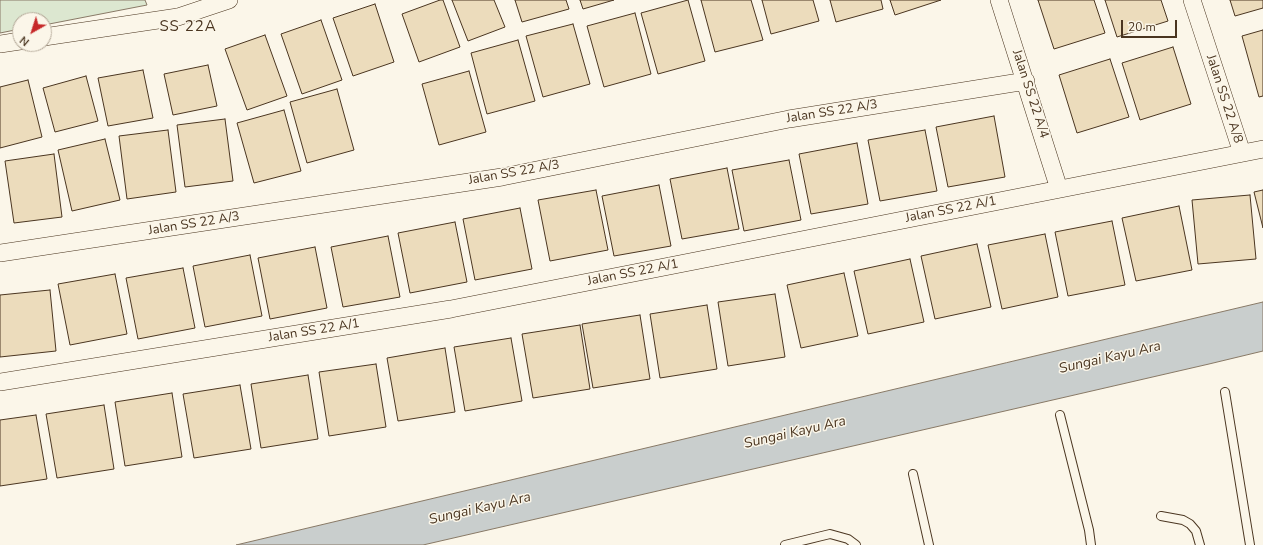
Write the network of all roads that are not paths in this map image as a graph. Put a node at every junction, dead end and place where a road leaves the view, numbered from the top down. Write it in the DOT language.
graph roads {
  1 [pos="228,0"];
  2 [pos="999,0"];
  3 [pos="1192,0"];
  4 [pos="52,36"];
  5 [pos="12,42"];
  6 [pos="0,44"];
  7 [pos="1026,81"];
  8 [pos="1263,149"];
  9 [pos="1242,153"];
  10 [pos="1059,189"];
  11 [pos="0,253"];
  12 [pos="0,382"];
  13 [pos="1225,392"];
  14 [pos="1060,415"];
  15 [pos="913,474"];
  16 [pos="1161,516"];
  17 [pos="785,545"];
  18 [pos="856,545"];
  19 [pos="930,545"];
  20 [pos="1091,545"];
  21 [pos="1200,545"];
  22 [pos="1250,545"];
  1 -- 4 [label="street"];
  2 -- 7 [label="street, Jalan SS 22 A/4"];
  3 -- 9 [label="street, Jalan SS 22 A/8"];
  5 -- 6 [label="street"];
  7 -- 10 [label="street, Jalan SS 22 A/4"];
  7 -- 11 [label="street, Jalan SS 22 A/3"];
  8 -- 9 [label="street, Jalan SS 22 A/1"];
  9 -- 10 [label="street, Jalan SS 22 A/1"];
  10 -- 12 [label="street, Jalan SS 22 A/1"];
  13 -- 22 [label="lane"];
  14 -- 20 [label="lane"];
  15 -- 19 [label="lane"];
  16 -- 21 [label="lane"];
  17 -- 18 [label="lane"];
}
